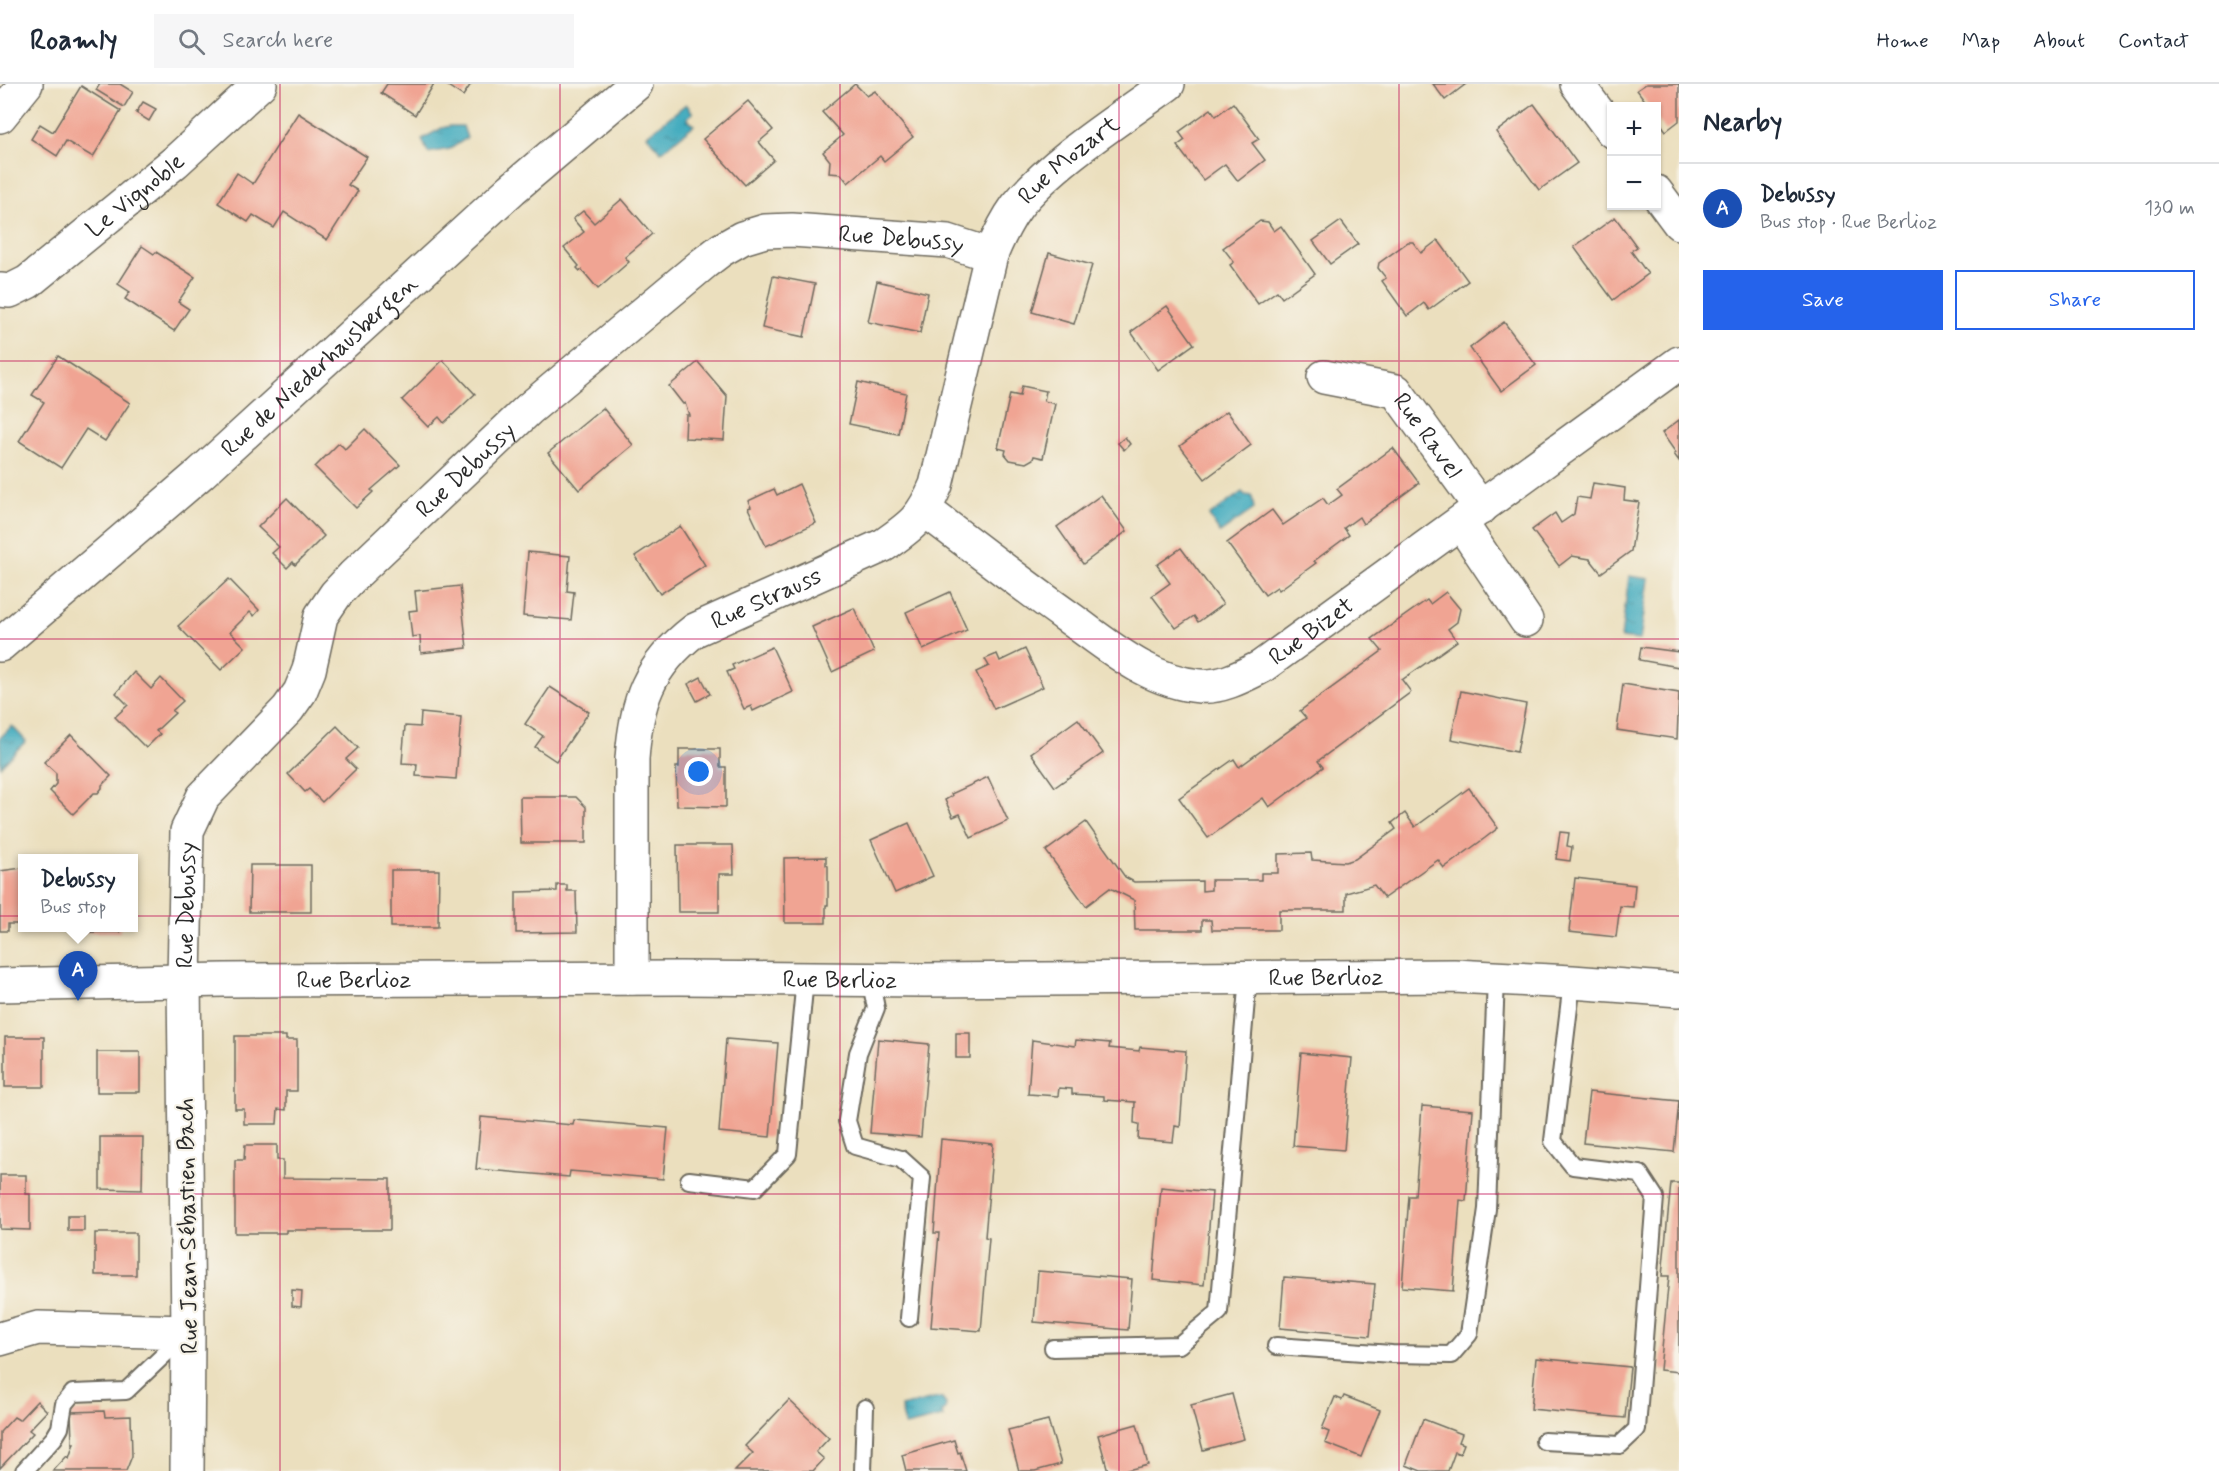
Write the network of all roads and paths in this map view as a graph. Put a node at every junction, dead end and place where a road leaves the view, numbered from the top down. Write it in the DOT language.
graph roads {
  1 [pos="26,84"];
  2 [pos="260,84"];
  3 [pos="636,84"];
  4 [pos="1168,84"];
  5 [pos="1577,84"];
  6 [pos="0,116"];
  7 [pos="1607,125"];
  8 [pos="1661,199"];
  9 [pos="1679,223"];
  10 [pos="991,255"];
  11 [pos="0,290"];
  12 [pos="1679,363"];
  13 [pos="1324,377"];
  14 [pos="925,510"];
  15 [pos="1471,515"];
  16 [pos="1526,620"];
  17 [pos="0,645"];
  18 [pos="1248,977"];
  19 [pos="632,978"];
  20 [pos="805,979"];
  21 [pos="870,979"];
  22 [pos="1496,979"];
  23 [pos="184,980"];
  24 [pos="1572,982"];
  25 [pos="0,985"];
  26 [pos="1679,990"];
  27 [pos="688,1180"];
  28 [pos="909,1318"];
  29 [pos="188,1332"];
  30 [pos="0,1339"];
  31 [pos="1276,1346"];
  32 [pos="1053,1348"];
  33 [pos="865,1408"];
  34 [pos="1544,1441"];
  35 [pos="24,1471"];
  36 [pos="187,1471"];
  37 [pos="863,1471"];
  1 -- 6 [label="street"];
  2 -- 11 [label="street, Le Vignoble"];
  3 -- 17 [label="street, Rue de Niederhausbergen"];
  4 -- 10 [label="street, Rue Mozart"];
  5 -- 7 [label="street"];
  8 -- 9 [label="street"];
  10 -- 14 [label="street, Rue Strauss"];
  10 -- 23 [label="street, Rue Debussy"];
  12 -- 15 [label="street, Rue Bizet"];
  13 -- 15 [label="street, Rue Ravel"];
  14 -- 15 [label="street, Rue Bizet"];
  14 -- 19 [label="street, Rue Strauss"];
  15 -- 16 [label="street, Rue Ravel"];
  18 -- 21 [label="street, Rue Berlioz"];
  18 -- 22 [label="street, Rue Berlioz"];
  18 -- 32 [label="lane"];
  19 -- 20 [label="street, Rue Berlioz"];
  19 -- 23 [label="street, Rue Berlioz"];
  20 -- 21 [label="street, Rue Berlioz"];
  20 -- 27 [label="lane"];
  21 -- 28 [label="lane"];
  22 -- 24 [label="street, Rue Berlioz"];
  22 -- 31 [label="lane"];
  23 -- 25 [label="street, Rue Berlioz"];
  23 -- 29 [label="street, Rue Jean-Sébastien Bach"];
  24 -- 26 [label="street, Rue Berlioz"];
  24 -- 34 [label="lane"];
  29 -- 30 [label="street"];
  29 -- 35 [label="lane"];
  29 -- 36 [label="street, Rue Jean-Sébastien Bach"];
  33 -- 37 [label="lane"];
}
